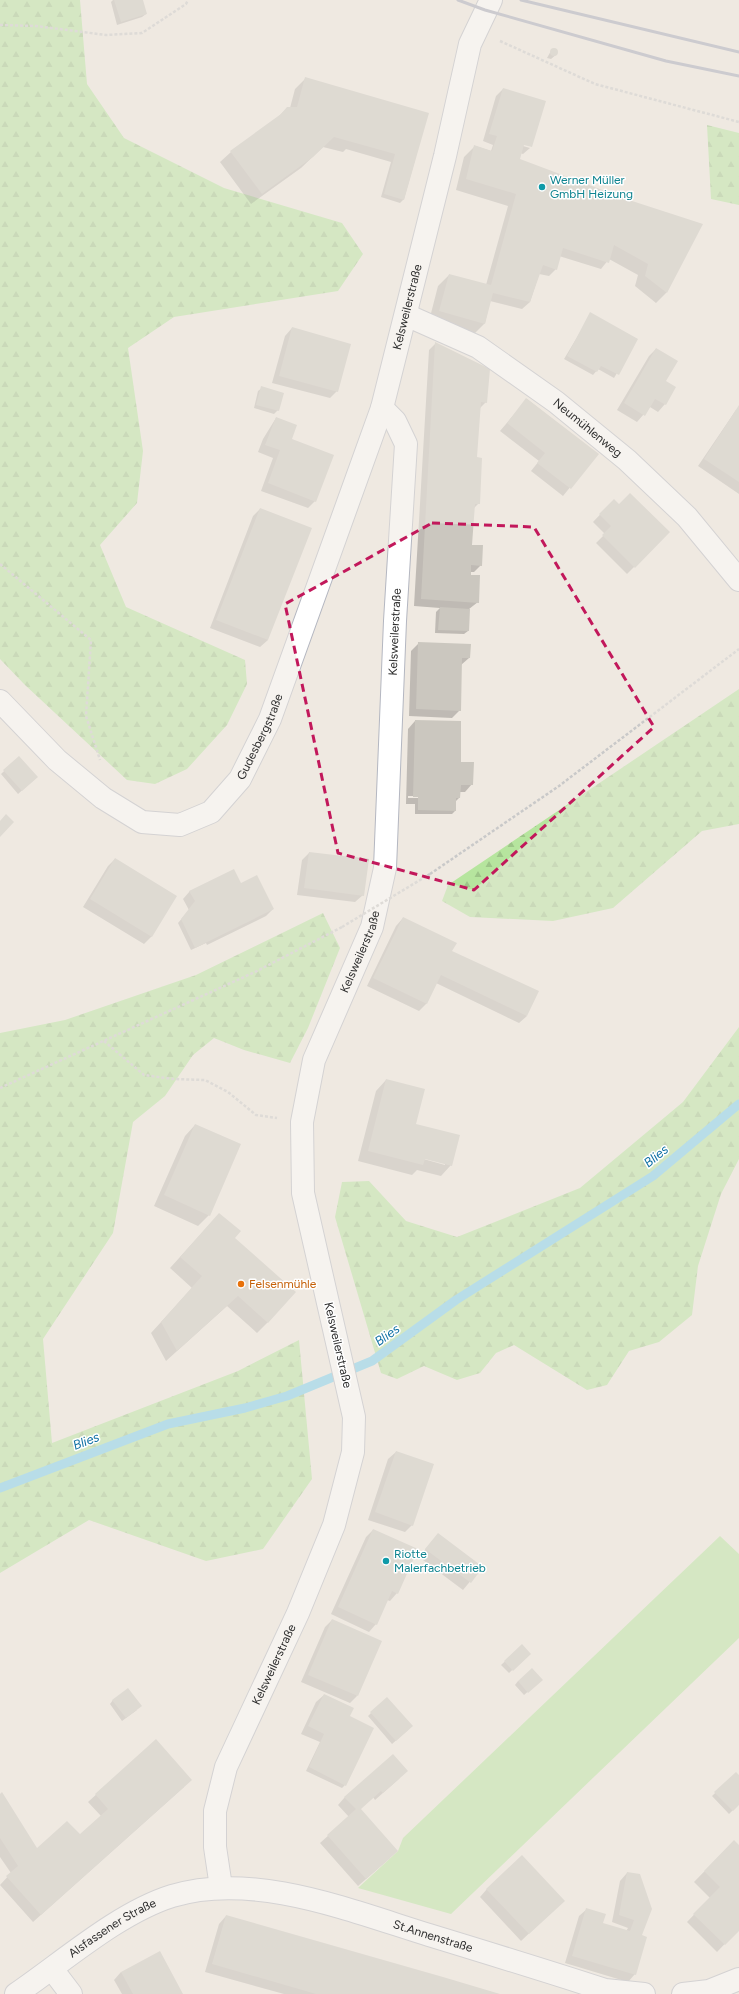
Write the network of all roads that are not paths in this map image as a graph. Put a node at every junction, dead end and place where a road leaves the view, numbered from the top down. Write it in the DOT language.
graph roads {
  1 [pos="491,0"];
  2 [pos="406,315"];
  3 [pos="382,408"];
  4 [pos="739,580"];
  5 [pos="0,702"];
  6 [pos="221,1887"];
  7 [pos="52,1969"];
  8 [pos="739,1979"];
  9 [pos="16,1994"];
  10 [pos="71,1994"];
  11 [pos="644,1994"];
  12 [pos="683,1994"];
  1 -- 2 [label="street, Kelsweilerstraße"];
  2 -- 3 [label="street, Kelsweilerstraße"];
  2 -- 4 [label="street, Neumühlenweg"];
  3 -- 5 [label="street, Gudesbergstraße"];
  3 -- 6 [label="street, Kelsweilerstraße"];
  6 -- 7 [label="street, Alsfassener Straße"];
  6 -- 11 [label="street, St.Annenstraße"];
  7 -- 9 [label="street, Alsfassener Straße"];
  7 -- 10 [label="street"];
  8 -- 12 [label="street"];
}
